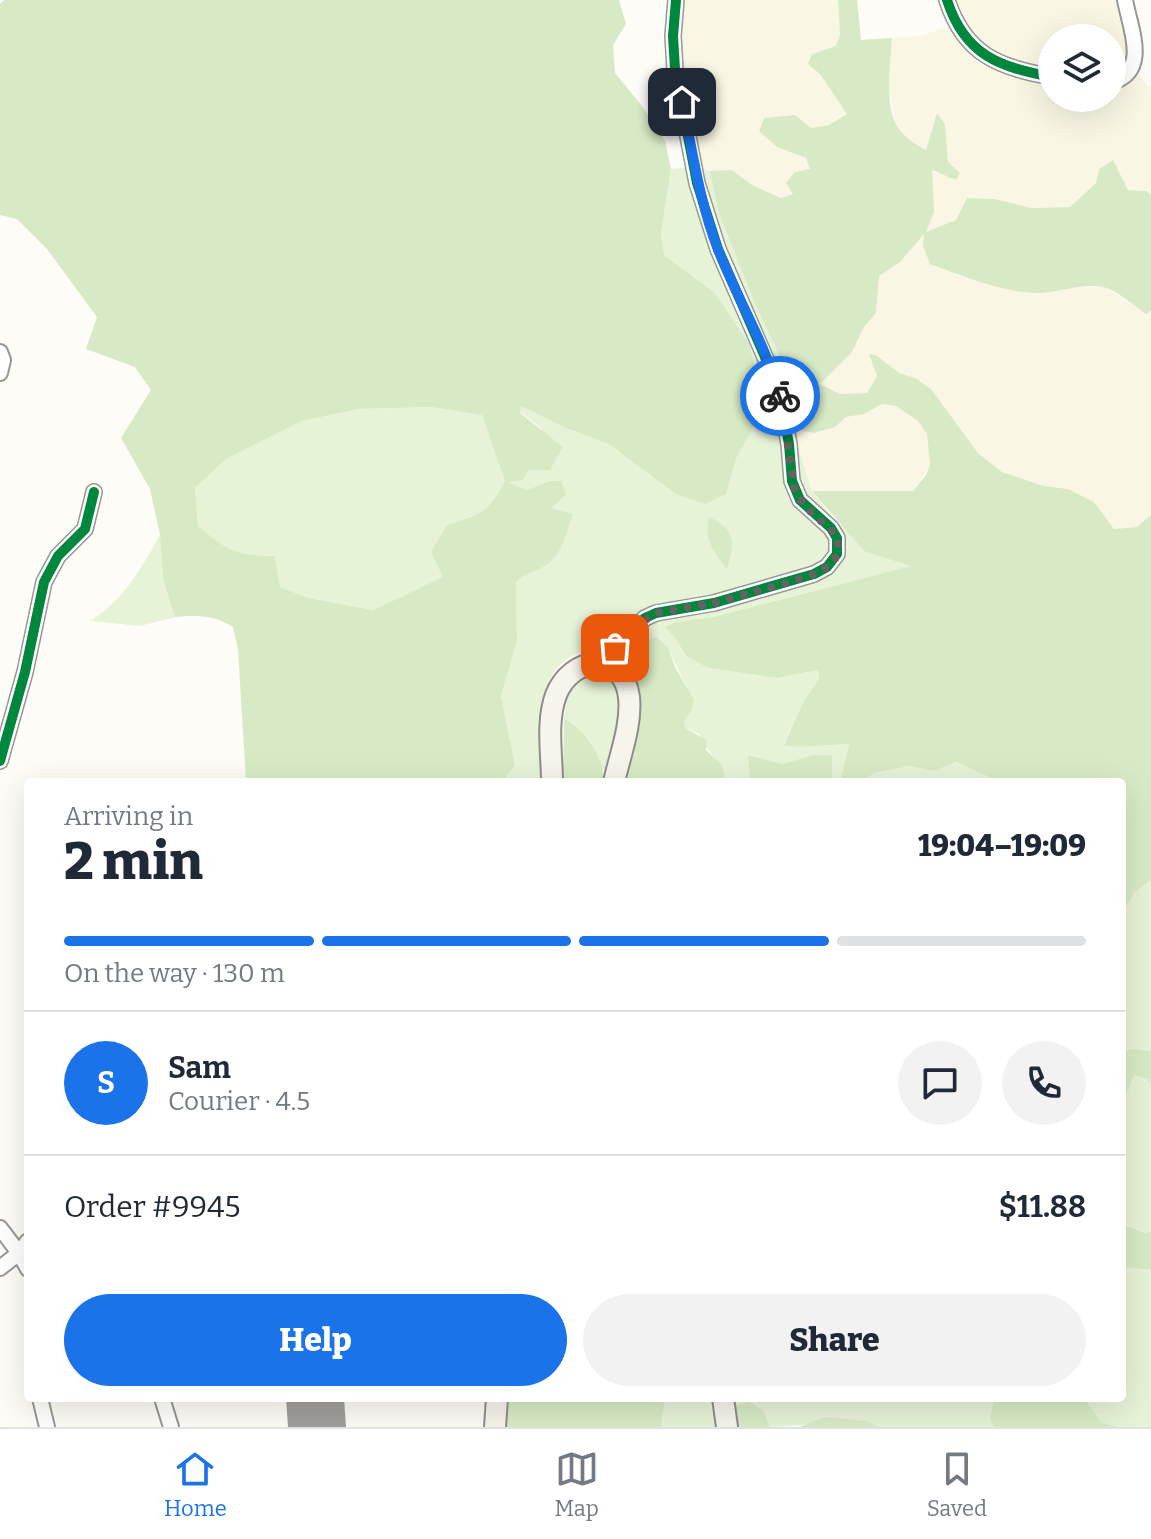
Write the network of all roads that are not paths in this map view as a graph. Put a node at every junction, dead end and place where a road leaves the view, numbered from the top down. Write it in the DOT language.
graph roads {
  1 [pos="676,0"];
  2 [pos="947,0"];
  3 [pos="1125,0"];
  4 [pos="1038,74"];
  5 [pos="1126,75"];
  6 [pos="0,352"];
  7 [pos="0,373"];
  8 [pos="94,492"];
  9 [pos="606,665"];
  10 [pos="0,761"];
  11 [pos="552,778"];
  12 [pos="615,778"];
  13 [pos="0,1228"];
  14 [pos="24,1247"];
  15 [pos="0,1268"];
  16 [pos="41,1402"];
  17 [pos="163,1402"];
  18 [pos="497,1402"];
  19 [pos="724,1402"];
  20 [pos="47,1427"];
  21 [pos="171,1427"];
  22 [pos="495,1427"];
  23 [pos="727,1427"];
  1 -- 9 [label="street"];
  2 -- 4 [label="street"];
  3 -- 5 [label="street"];
  6 -- 7 [label="street"];
  8 -- 10 [label="street"];
  9 -- 11 [label="main road"];
  9 -- 12 [label="main road"];
  13 -- 14 [label="street"];
  14 -- 15 [label="street"];
  16 -- 20 [label="street"];
  17 -- 21 [label="street"];
  18 -- 22 [label="main road"];
  19 -- 23 [label="main road"];
}
